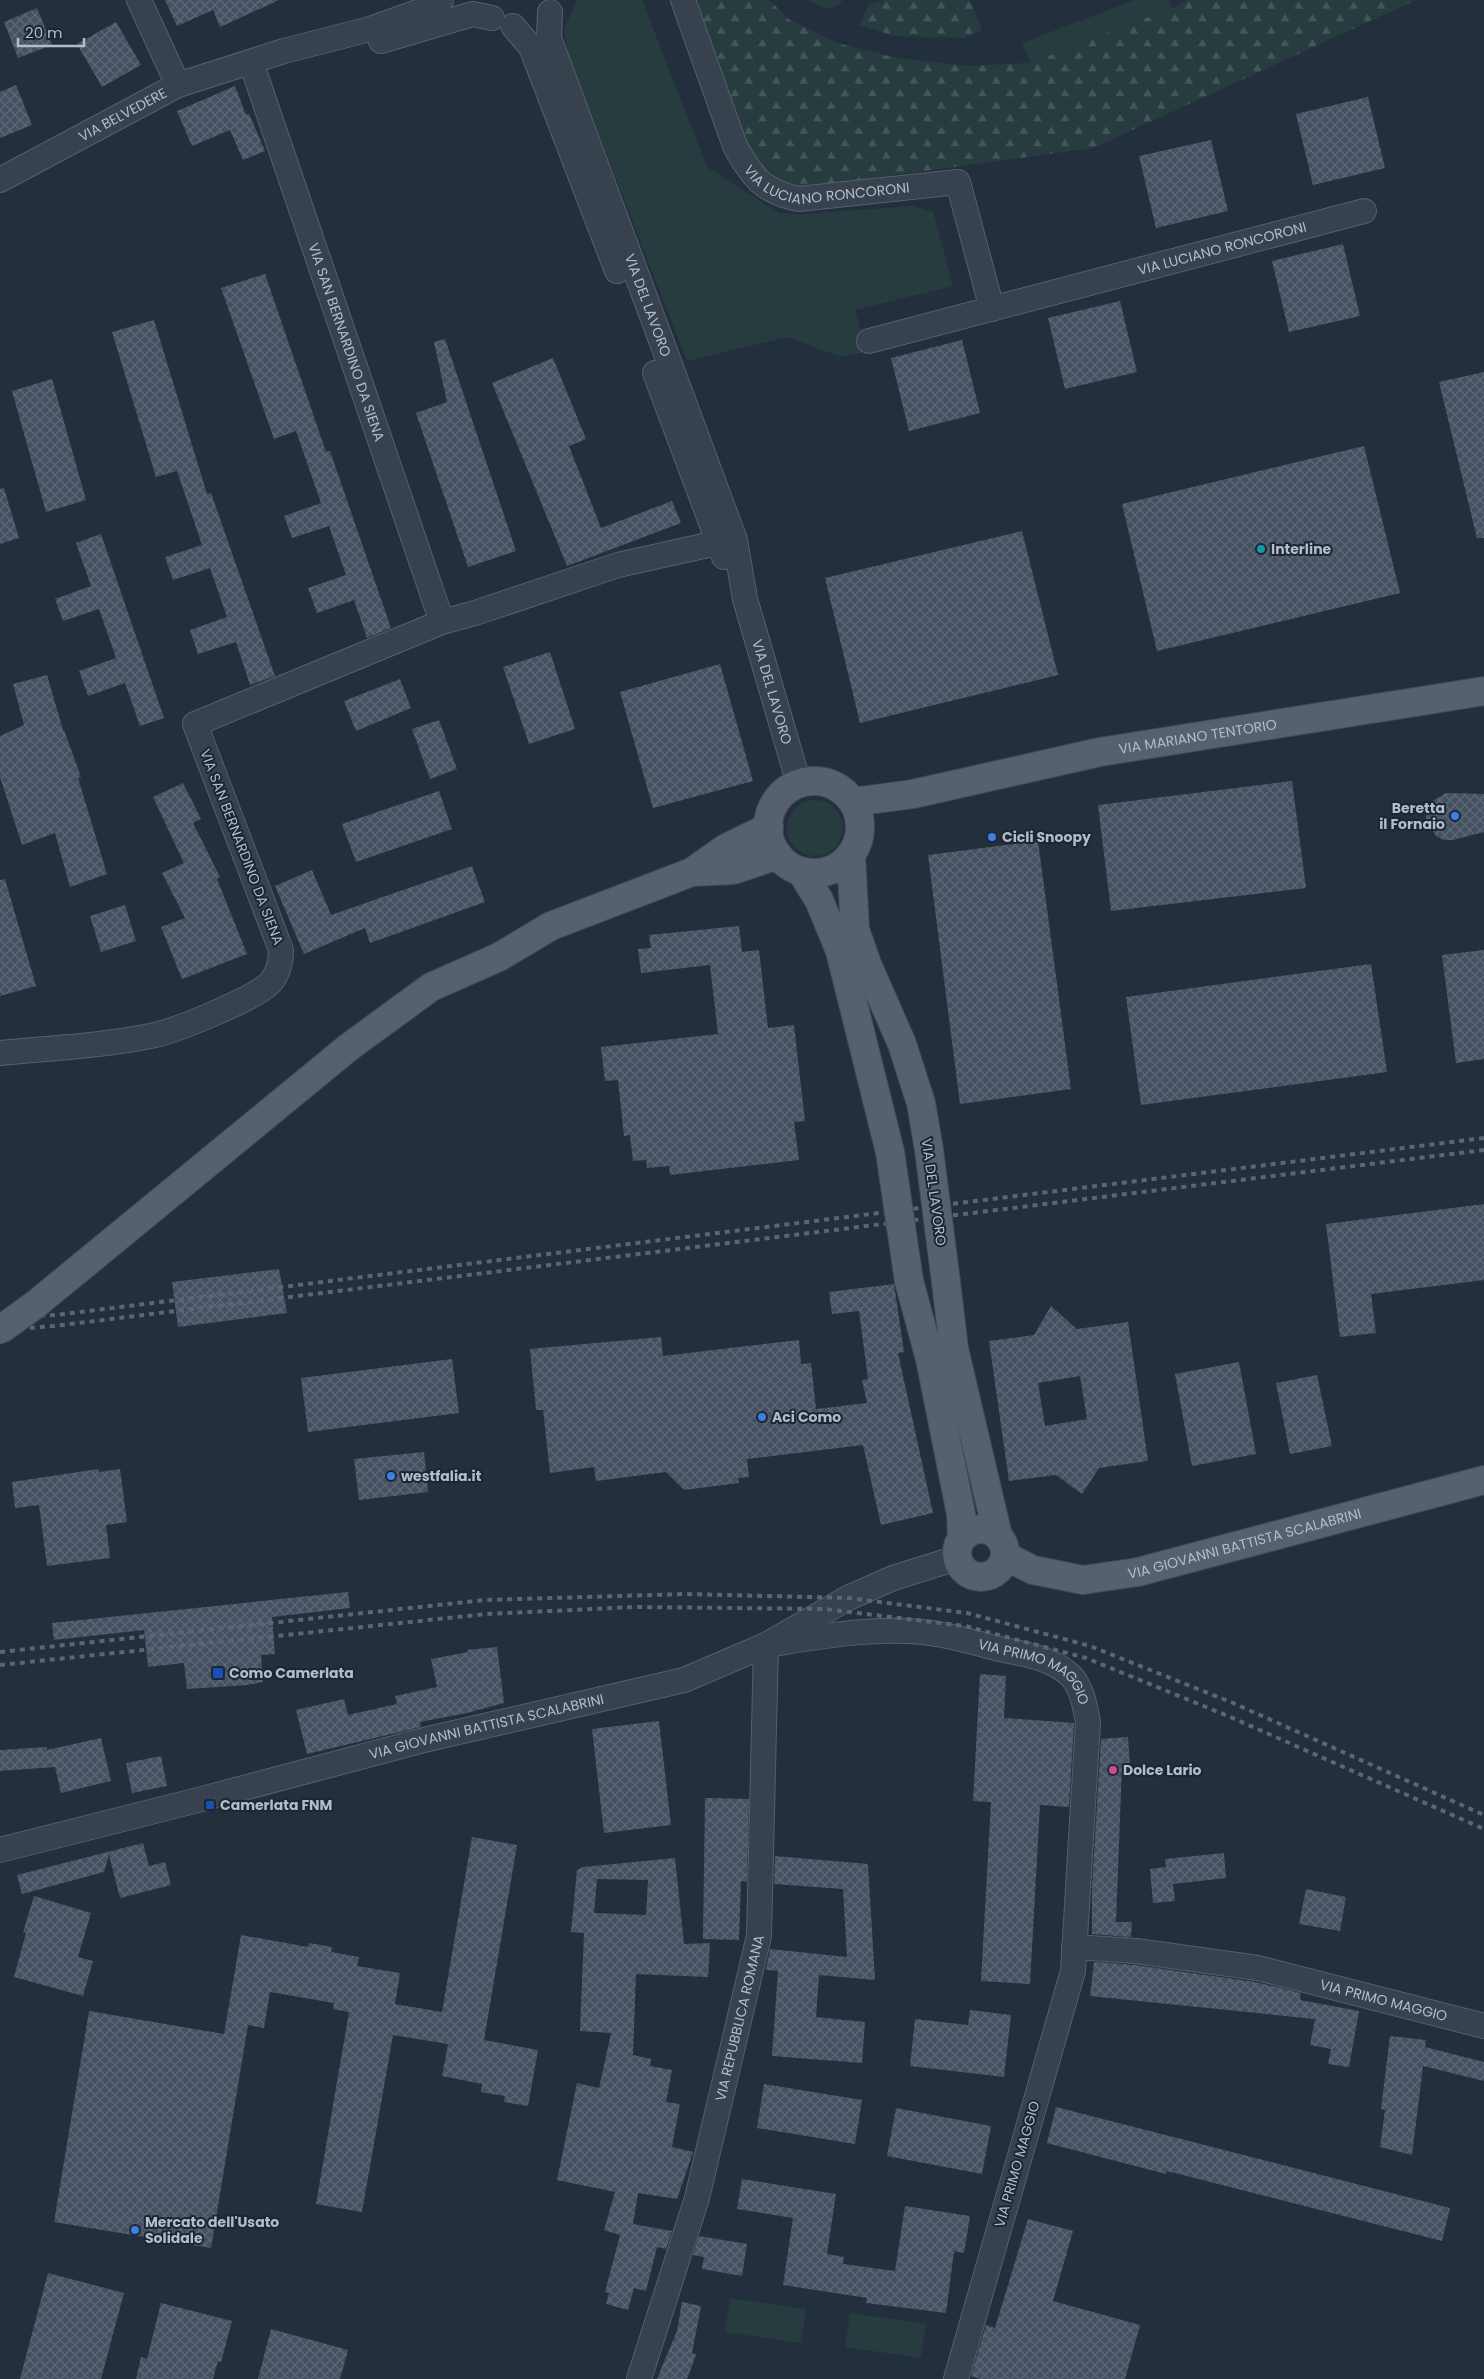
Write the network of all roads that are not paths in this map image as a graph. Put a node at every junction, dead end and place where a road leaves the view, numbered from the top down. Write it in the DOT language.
graph roads {
  1 [pos="139,0"];
  2 [pos="441,0"];
  3 [pos="683,0"];
  4 [pos="554,6"];
  5 [pos="495,14"];
  6 [pos="252,62"];
  7 [pos="178,85"];
  8 [pos="0,180"];
  9 [pos="1364,211"];
  10 [pos="992,309"];
  11 [pos="869,340"];
  12 [pos="717,543"];
  13 [pos="745,600"];
  14 [pos="442,622"];
  15 [pos="1484,691"];
  16 [pos="799,784"];
  17 [pos="913,794"];
  18 [pos="853,802"];
  19 [pos="768,827"];
  20 [pos="860,829"];
  21 [pos="778,855"];
  22 [pos="851,855"];
  23 [pos="801,871"];
  24 [pos="692,872"];
  25 [pos="0,1053"];
  26 [pos="0,1330"];
  27 [pos="1484,1480"];
  28 [pos="959,1547"];
  29 [pos="998,1556"];
  30 [pos="766,1646"];
  31 [pos="0,1850"];
  32 [pos="1074,1947"];
  33 [pos="1484,2026"];
  34 [pos="639,2379"];
  35 [pos="956,2379"];
  1 -- 7 [label="street"];
  2 -- 6 [label="street, VIA BELVEDERE"];
  3 -- 10 [label="street, VIA LUCIANO RONCORONI"];
  4 -- 5 [label="street, VIA BELVEDERE"];
  4 -- 13 [label="street, VIA DEL LAVORO"];
  5 -- 6 [label="street, VIA BELVEDERE"];
  5 -- 12 [label="street, VIA DEL LAVORO"];
  6 -- 7 [label="street, VIA BELVEDERE"];
  6 -- 14 [label="street, VIA SAN BERNARDINO DA SIENA"];
  7 -- 8 [label="street, VIA BELVEDERE"];
  9 -- 10 [label="street, VIA LUCIANO RONCORONI"];
  10 -- 11 [label="street, VIA LUCIANO RONCORONI"];
  12 -- 13 [label="street, VIA DEL LAVORO"];
  12 -- 14 [label="street, VIA SAN BERNARDINO DA SIENA"];
  13 -- 16 [label="street, VIA DEL LAVORO"];
  14 -- 25 [label="street, VIA SAN BERNARDINO DA SIENA"];
  15 -- 17 [label="main road, VIA MARIANO TENTORIO"];
  16 -- 18 [label="main road"];
  16 -- 19 [label="main road"];
  17 -- 18 [label="main road, VIA MARIANO TENTORIO"];
  17 -- 20 [label="main road"];
  18 -- 20 [label="main road"];
  19 -- 21 [label="main road"];
  19 -- 24 [label="main road"];
  20 -- 22 [label="main road"];
  21 -- 23 [label="main road"];
  21 -- 24 [label="main road"];
  22 -- 23 [label="main road"];
  22 -- 29 [label="main road, VIA DEL LAVORO, bridge"];
  23 -- 28 [label="main road, bridge"];
  24 -- 26 [label="main road, bridge"];
  27 -- 29 [label="main road, VIA GIOVANNI BATTISTA SCALABRINI"];
  28 -- 29 [label="main road"];
  28 -- 29 [label="main road"];
  28 -- 30 [label="street, VIA GIOVANNI BATTISTA SCALABRINI"];
  30 -- 31 [label="street, VIA GIOVANNI BATTISTA SCALABRINI"];
  30 -- 32 [label="street, VIA PRIMO MAGGIO"];
  30 -- 34 [label="street, VIA REPUBBLICA ROMANA"];
  32 -- 33 [label="street, VIA PRIMO MAGGIO"];
  32 -- 35 [label="street, VIA PRIMO MAGGIO"];
}
